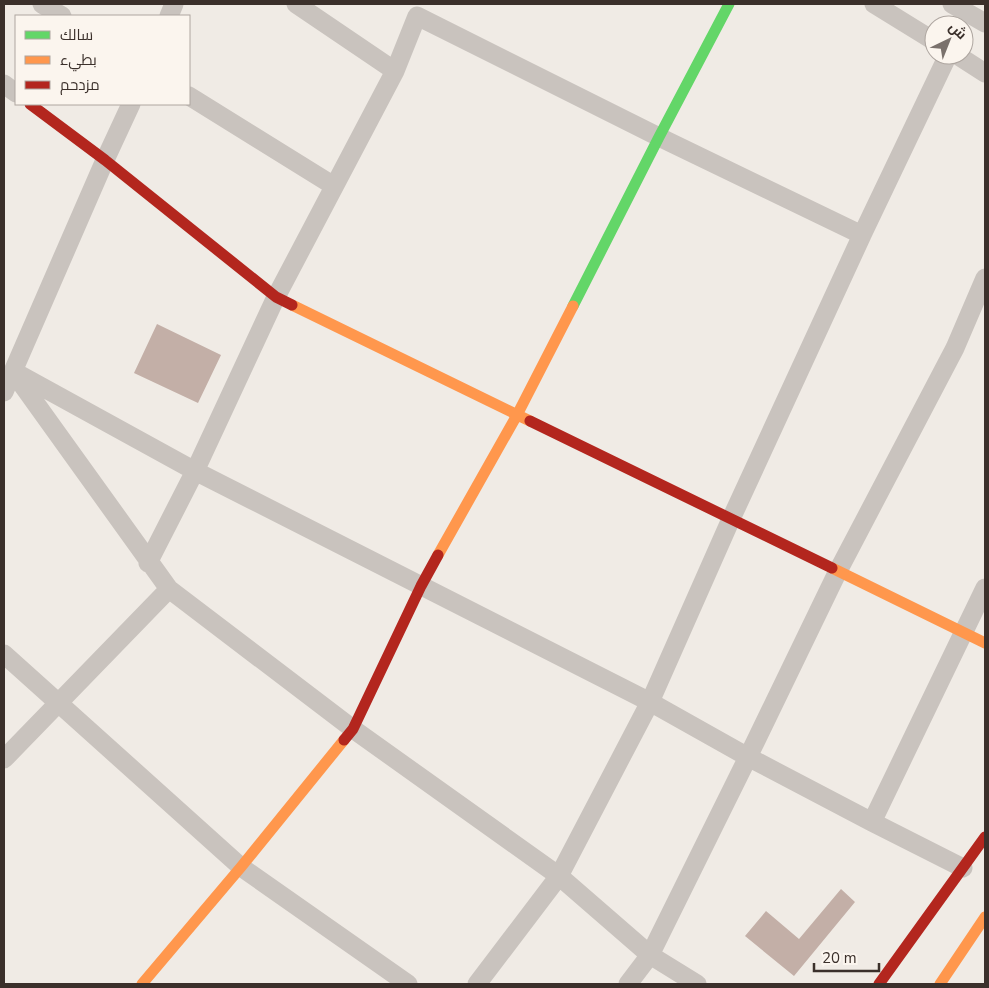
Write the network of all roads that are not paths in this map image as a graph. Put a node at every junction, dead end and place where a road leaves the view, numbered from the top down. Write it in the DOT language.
graph roads {
  1 [pos="42,4"];
  2 [pos="296,4"];
  3 [pos="729,4"];
  4 [pos="874,4"];
  5 [pos="952,4"];
  6 [pos="421,10"];
  7 [pos="60,15"];
  8 [pos="985,23"];
  9 [pos="924,35"];
  10 [pos="943,65"];
  11 [pos="973,65"];
  12 [pos="395,71"];
  13 [pos="985,73"];
  14 [pos="4,84"];
  15 [pos="15,92"];
  16 [pos="190,97"];
  17 [pos="31,105"];
  18 [pos="131,105"];
  19 [pos="659,137"];
  20 [pos="105,160"];
  21 [pos="334,186"];
  22 [pos="862,235"];
  23 [pos="985,278"];
  24 [pos="276,296"];
  25 [pos="8,367"];
  26 [pos="4,392"];
  27 [pos="517,415"];
  28 [pos="195,471"];
  29 [pos="731,519"];
  30 [pos="148,563"];
  31 [pos="838,571"];
  32 [pos="422,586"];
  33 [pos="985,588"];
  34 [pos="168,589"];
  35 [pos="964,633"];
  36 [pos="985,643"];
  37 [pos="4,654"];
  38 [pos="650,702"];
  39 [pos="59,703"];
  40 [pos="353,729"];
  41 [pos="748,757"];
  42 [pos="4,759"];
  43 [pos="872,822"];
  44 [pos="985,837"];
  45 [pos="242,867"];
  46 [pos="963,868"];
  47 [pos="559,876"];
  48 [pos="985,917"];
  49 [pos="650,956"];
  50 [pos="142,984"];
  51 [pos="408,984"];
  52 [pos="477,984"];
  53 [pos="628,984"];
  54 [pos="697,984"];
  55 [pos="879,984"];
  56 [pos="940,984"];
  1 -- 7 [label="street"];
  2 -- 12 [label="street"];
  3 -- 19 [label="main road"];
  4 -- 9 [label="street"];
  5 -- 8 [label="street"];
  6 -- 12 [label="street"];
  6 -- 19 [label="street"];
  10 -- 22 [label="street"];
  11 -- 13 [label="street"];
  12 -- 21 [label="street"];
  14 -- 15 [label="street"];
  16 -- 21 [label="street"];
  17 -- 20 [label="main road"];
  18 -- 20 [label="street"];
  19 -- 22 [label="street"];
  19 -- 27 [label="main road"];
  20 -- 24 [label="main road"];
  20 -- 25 [label="street"];
  21 -- 24 [label="street"];
  22 -- 29 [label="street"];
  23 -- 31 [label="street"];
  24 -- 27 [label="main road"];
  24 -- 28 [label="street"];
  25 -- 26 [label="street"];
  25 -- 28 [label="street"];
  25 -- 30 [label="street"];
  27 -- 29 [label="main road"];
  27 -- 32 [label="main road"];
  28 -- 30 [label="street"];
  28 -- 32 [label="street"];
  29 -- 31 [label="main road"];
  29 -- 38 [label="street"];
  30 -- 34 [label="street"];
  31 -- 35 [label="main road"];
  31 -- 41 [label="street"];
  32 -- 38 [label="street"];
  32 -- 40 [label="main road"];
  33 -- 35 [label="street"];
  34 -- 39 [label="street"];
  34 -- 40 [label="street"];
  35 -- 36 [label="main road"];
  35 -- 43 [label="street"];
  37 -- 39 [label="street"];
  38 -- 41 [label="street"];
  38 -- 47 [label="street"];
  39 -- 42 [label="street"];
  39 -- 45 [label="street"];
  40 -- 45 [label="main road"];
  40 -- 47 [label="street"];
  41 -- 43 [label="street"];
  41 -- 49 [label="street"];
  43 -- 46 [label="street"];
  44 -- 46 [label="main road"];
  45 -- 50 [label="main road"];
  45 -- 51 [label="street"];
  46 -- 55 [label="main road"];
  47 -- 49 [label="street"];
  47 -- 52 [label="street"];
  48 -- 56 [label="main road"];
  49 -- 53 [label="street"];
  49 -- 54 [label="street"];
}
